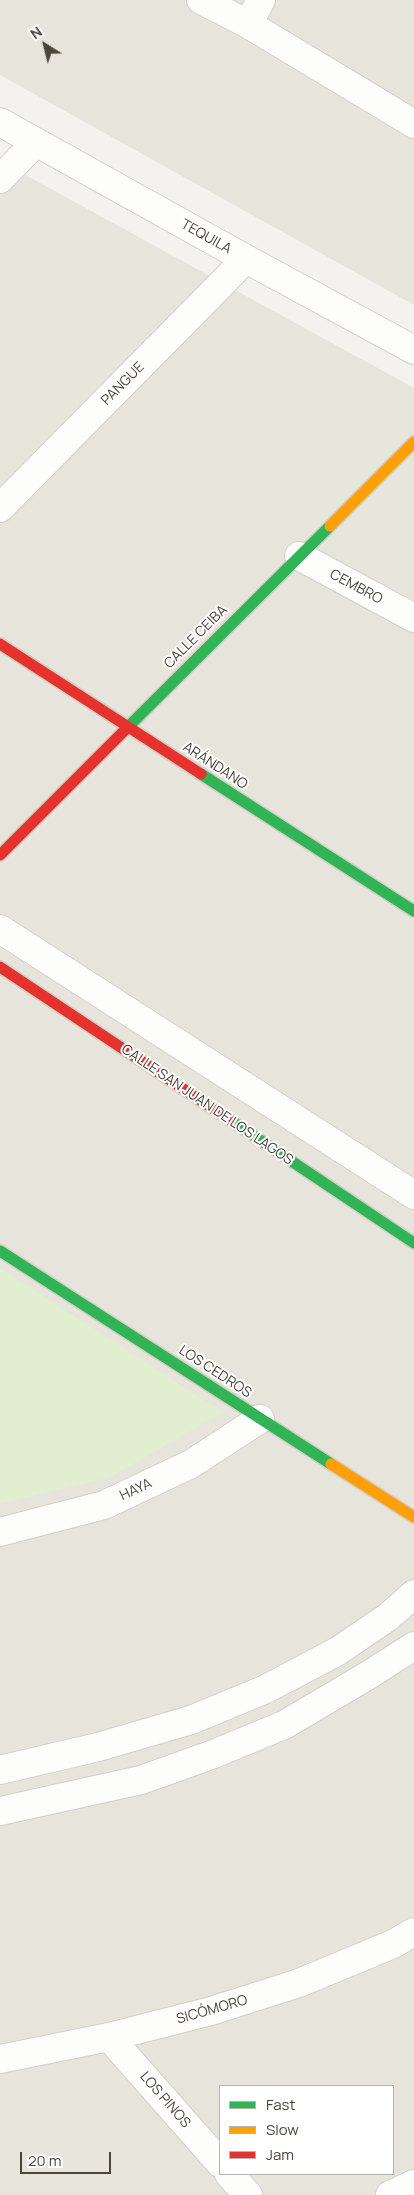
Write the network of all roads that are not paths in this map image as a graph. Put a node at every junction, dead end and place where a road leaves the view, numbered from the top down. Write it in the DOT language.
graph roads {
  1 [pos="201,0"];
  2 [pos="262,0"];
  3 [pos="248,24"];
  4 [pos="412,119"];
  5 [pos="0,122"];
  6 [pos="36,142"];
  7 [pos="0,179"];
  8 [pos="246,259"];
  9 [pos="414,350"];
  10 [pos="414,442"];
  11 [pos="0,508"];
  12 [pos="299,556"];
  13 [pos="414,618"];
  14 [pos="0,644"];
  15 [pos="127,727"];
  16 [pos="0,855"];
  17 [pos="414,911"];
  18 [pos="0,929"];
  19 [pos="0,967"];
  20 [pos="414,1195"];
  21 [pos="414,1243"];
  22 [pos="0,1251"];
  23 [pos="260,1419"];
  24 [pos="414,1516"];
  25 [pos="0,1532"];
  26 [pos="414,1594"];
  27 [pos="414,1646"];
  28 [pos="0,1770"];
  29 [pos="0,1811"];
  30 [pos="414,1932"];
  31 [pos="109,2037"];
  32 [pos="0,2059"];
  33 [pos="219,2162"];
  34 [pos="231,2175"];
  35 [pos="414,2184"];
  36 [pos="248,2195"];
  37 [pos="390,2195"];
  1 -- 3 [label="street"];
  2 -- 3 [label="street"];
  3 -- 4 [label="street"];
  5 -- 6 [label="street, TEQUILA"];
  6 -- 7 [label="street"];
  6 -- 8 [label="street, TEQUILA"];
  8 -- 9 [label="street, TEQUILA"];
  8 -- 11 [label="street, PANGUE"];
  10 -- 12 [label="street, CALLE CEIBA"];
  12 -- 13 [label="street, CEMBRO"];
  12 -- 15 [label="street, CALLE CEIBA"];
  14 -- 15 [label="street, ARÁNDANO"];
  15 -- 16 [label="street, CALLE CEIBA"];
  15 -- 17 [label="street, ARÁNDANO"];
  18 -- 20 [label="street"];
  19 -- 21 [label="street, CALLE SAN JUAN DE LOS LAGOS"];
  22 -- 23 [label="street, LOS CEDROS"];
  23 -- 24 [label="street, LOS CEDROS"];
  23 -- 25 [label="street, HAYA"];
  26 -- 28 [label="street"];
  27 -- 29 [label="street"];
  30 -- 31 [label="street, SICÓMORO"];
  31 -- 32 [label="street, SICÓMORO"];
  31 -- 33 [label="street, LOS PINOS"];
  34 -- 36 [label="street"];
  35 -- 37 [label="street"];
}
